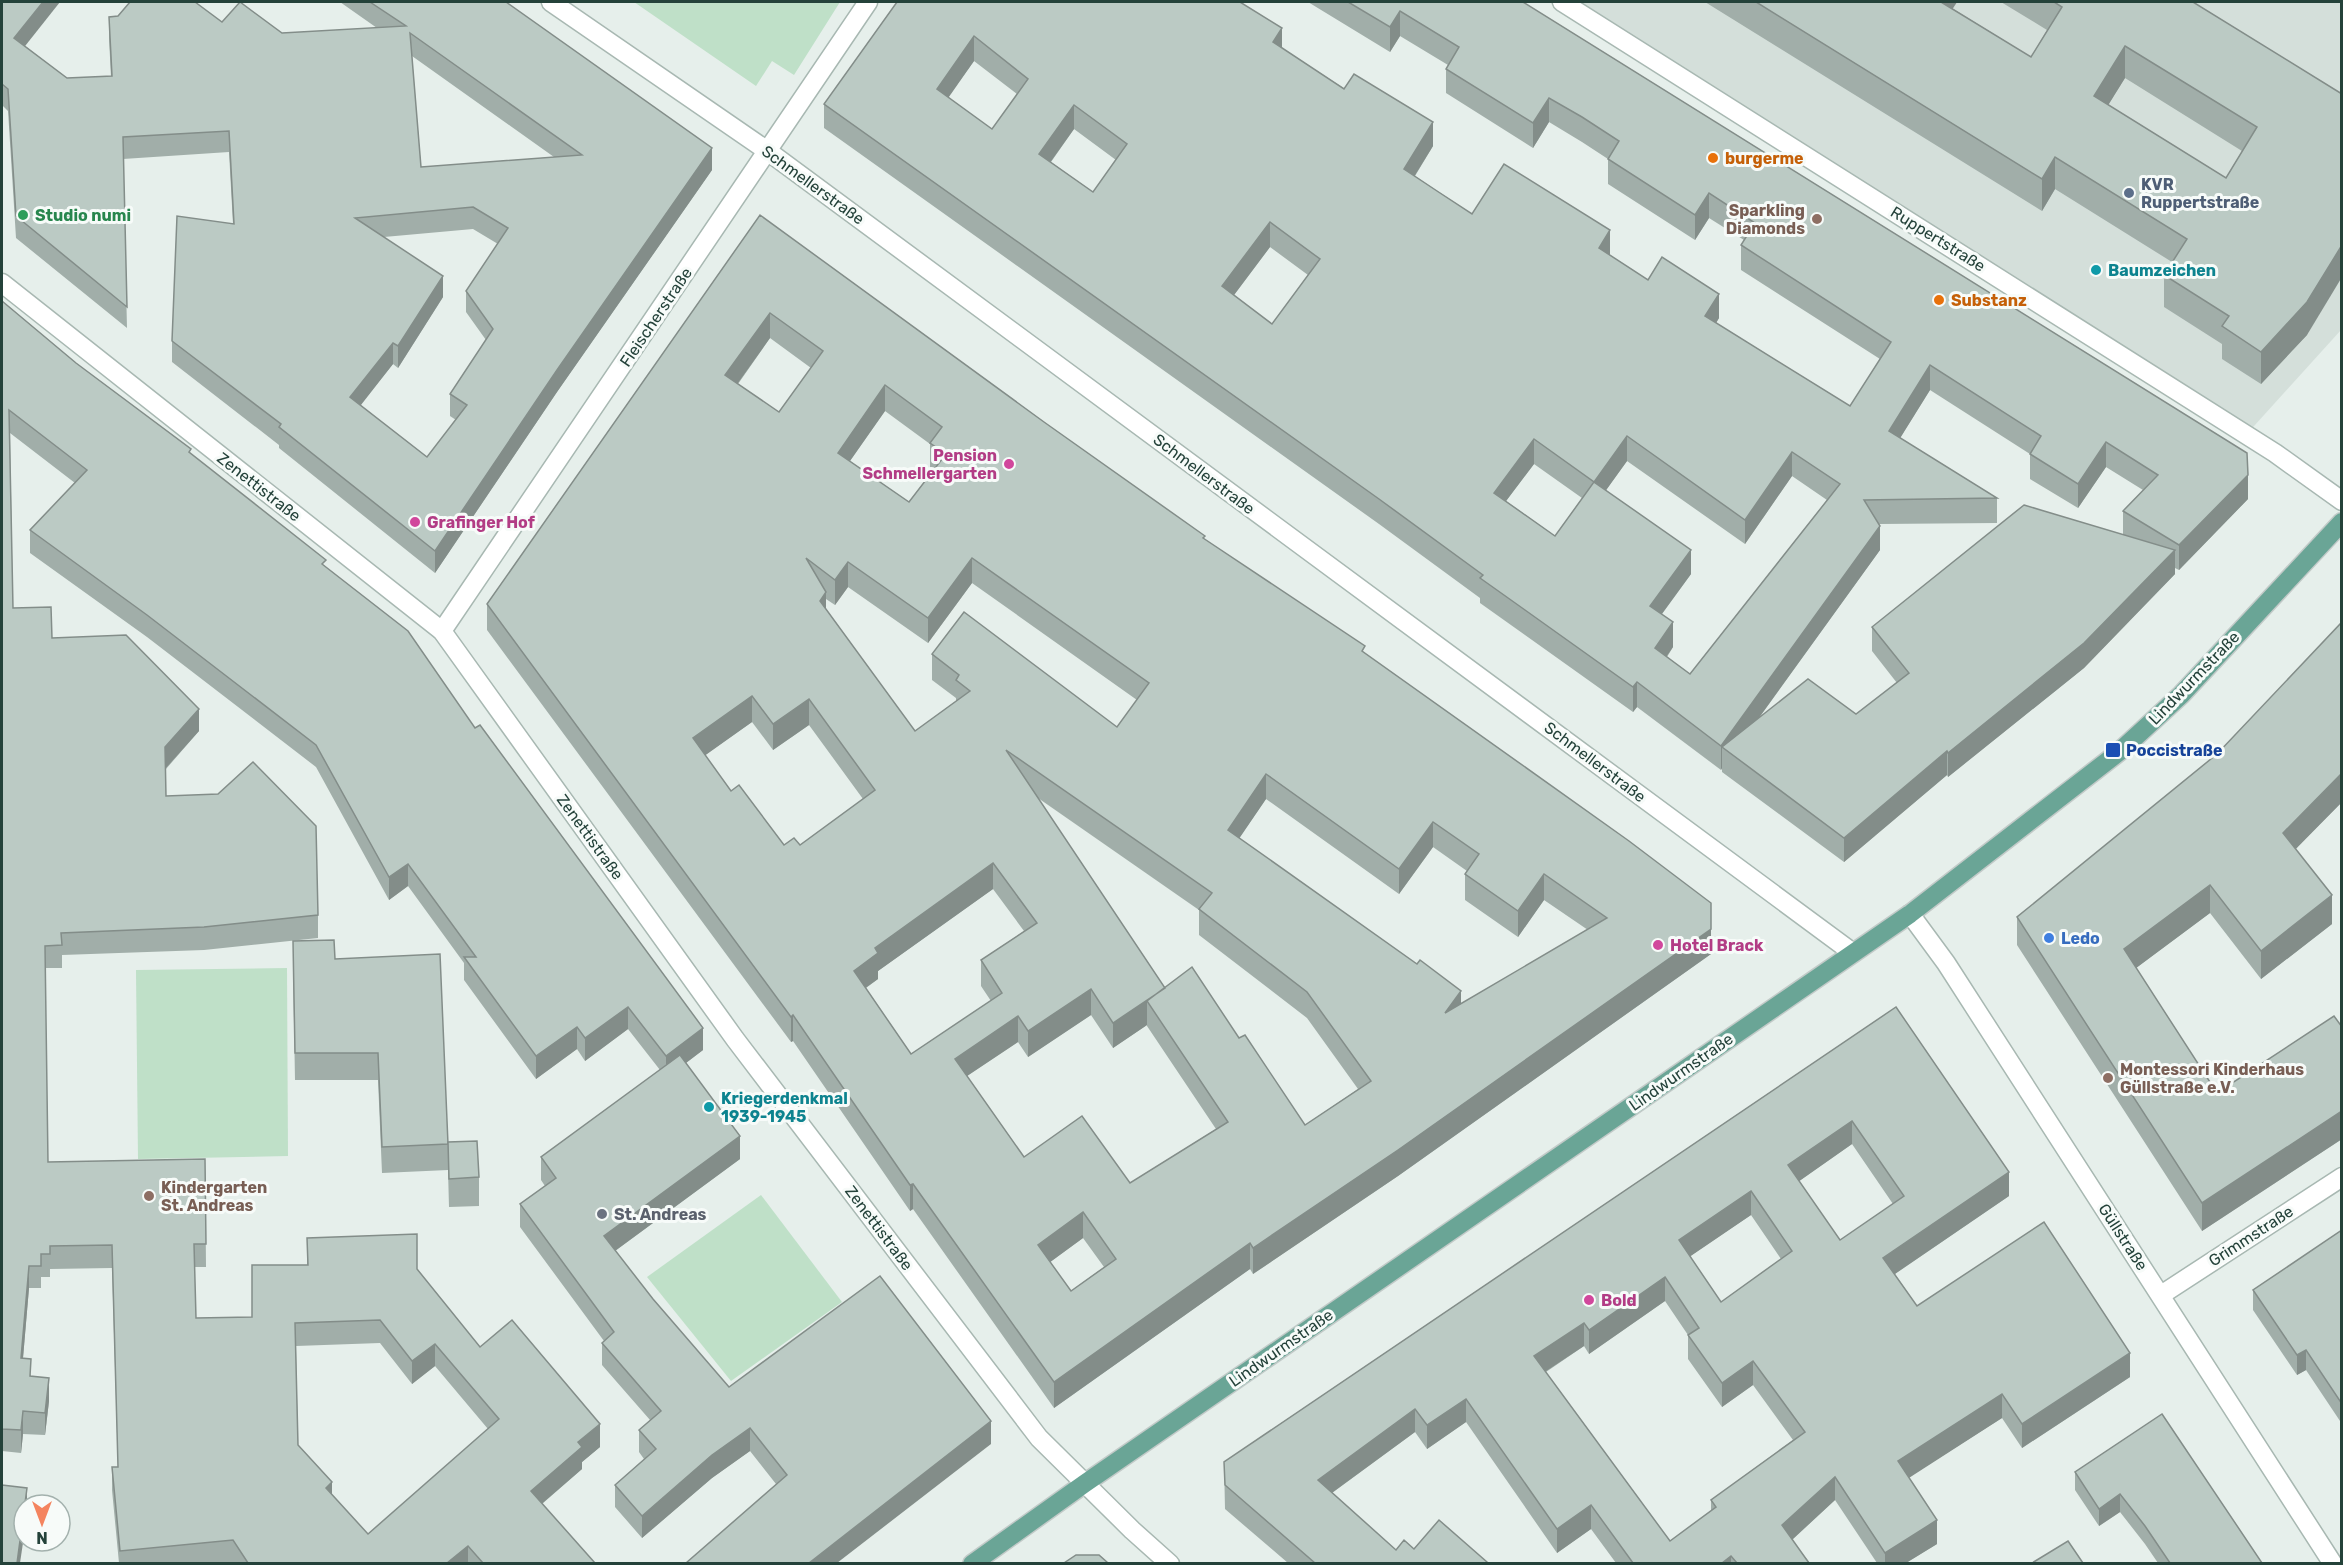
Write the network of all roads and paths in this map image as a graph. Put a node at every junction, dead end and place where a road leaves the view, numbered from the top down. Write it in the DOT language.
graph roads {
  1 [pos="551,2"];
  2 [pos="868,2"];
  3 [pos="1562,2"];
  4 [pos="769,152"];
  5 [pos="2,283"];
  6 [pos="2342,501"];
  7 [pos="2342,522"];
  8 [pos="442,631"];
  9 [pos="1910,914"];
  10 [pos="1853,953"];
  11 [pos="2342,1177"];
  12 [pos="2161,1295"];
  13 [pos="1084,1484"];
  14 [pos="972,1563"];
  15 [pos="1170,1563"];
  16 [pos="2333,1563"];
  1 -- 4 [label="street, Schmellerstraße"];
  2 -- 4 [label="street, Fleischerstraße"];
  3 -- 6 [label="street, Ruppertstraße"];
  4 -- 8 [label="street, Fleischerstraße"];
  4 -- 10 [label="street, Schmellerstraße"];
  5 -- 8 [label="street, Zenettistraße"];
  7 -- 9 [label="main road, Lindwurmstraße"];
  8 -- 13 [label="street, Zenettistraße"];
  9 -- 10 [label="main road, Lindwurmstraße"];
  9 -- 12 [label="street, Güllstraße"];
  10 -- 13 [label="main road, Lindwurmstraße"];
  11 -- 12 [label="street, Grimmstraße"];
  12 -- 16 [label="street, Güllstraße"];
  13 -- 14 [label="main road, Lindwurmstraße"];
  13 -- 15 [label="street, Zenettistraße"];
}
